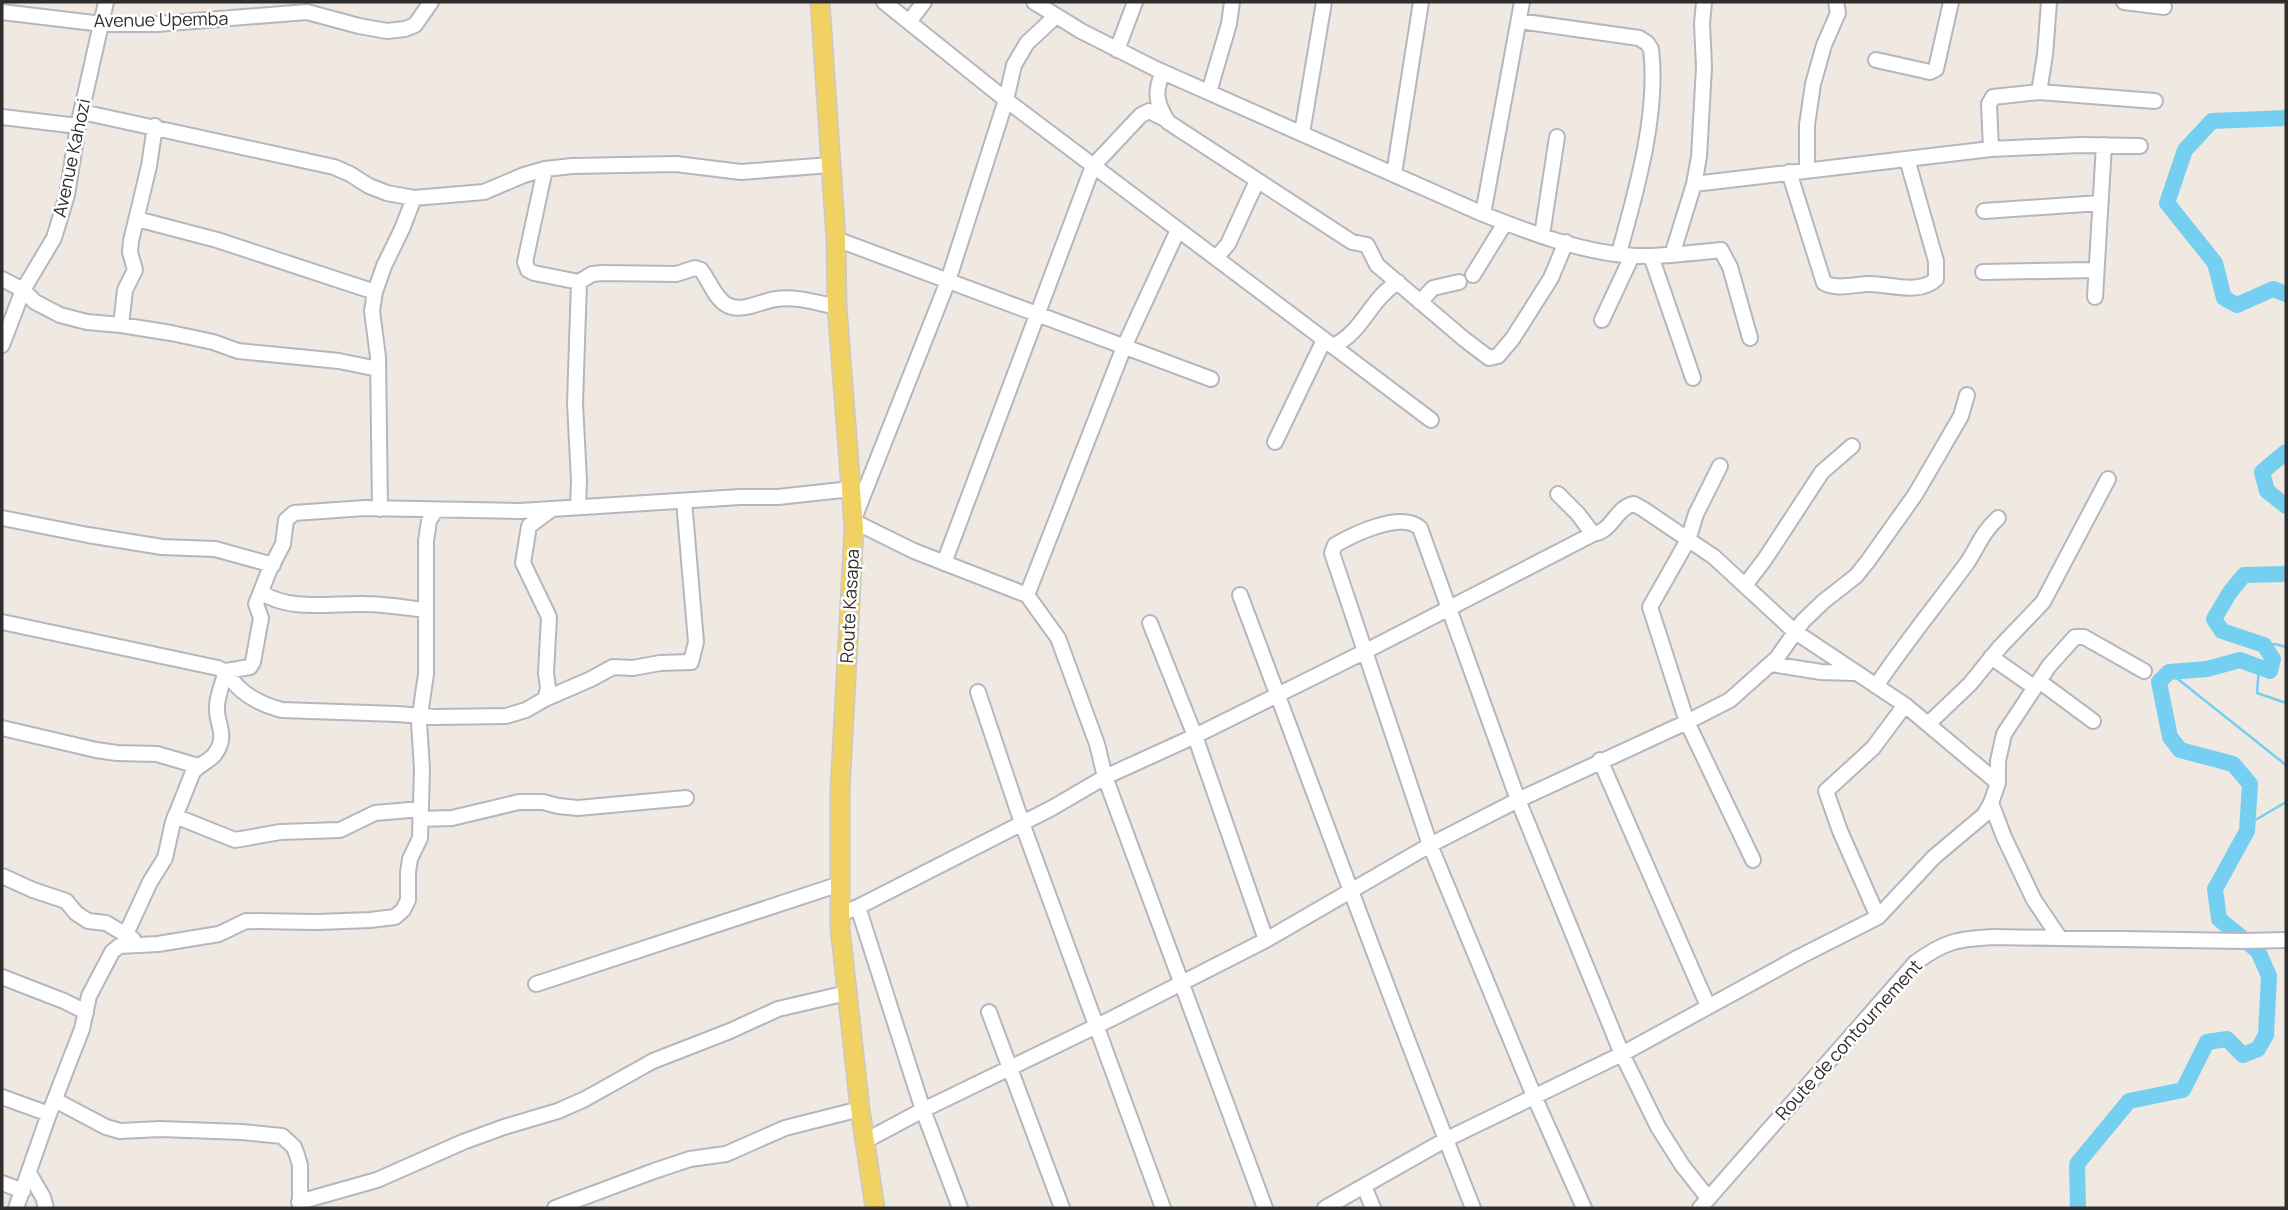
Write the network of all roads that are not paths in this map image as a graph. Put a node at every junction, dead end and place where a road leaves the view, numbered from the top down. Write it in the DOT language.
graph roads {
  1 [pos="106,2"];
  2 [pos="431,2"];
  3 [pos="820,2"];
  4 [pos="884,2"];
  5 [pos="924,2"];
  6 [pos="1034,2"];
  7 [pos="1135,2"];
  8 [pos="1232,2"];
  9 [pos="1324,2"];
  10 [pos="1421,2"];
  11 [pos="1522,2"];
  12 [pos="1704,2"];
  13 [pos="1836,2"];
  14 [pos="1951,2"];
  15 [pos="2049,2"];
  16 [pos="2124,2"];
  17 [pos="2164,7"];
  18 [pos="2,12"];
  19 [pos="1055,17"];
  20 [pos="1519,21"];
  21 [pos="909,22"];
  22 [pos="102,24"];
  23 [pos="1116,50"];
  24 [pos="1876,60"];
  25 [pos="1163,72"];
  26 [pos="1209,92"];
  27 [pos="2039,92"];
  28 [pos="1006,100"];
  29 [pos="2155,101"];
  30 [pos="2,117"];
  31 [pos="80,119"];
  32 [pos="1165,119"];
  33 [pos="155,126"];
  34 [pos="1303,133"];
  35 [pos="1557,137"];
  36 [pos="2104,145"];
  37 [pos="2140,146"];
  38 [pos="1991,149"];
  39 [pos="1907,159"];
  40 [pos="830,165"];
  41 [pos="1093,166"];
  42 [pos="545,169"];
  43 [pos="1807,170"];
  44 [pos="1789,172"];
  45 [pos="1394,174"];
  46 [pos="1257,181"];
  47 [pos="1694,184"];
  48 [pos="414,198"];
  49 [pos="2100,203"];
  50 [pos="1984,211"];
  51 [pos="1483,214"];
  52 [pos="137,219"];
  53 [pos="1505,223"];
  54 [pos="1178,230"];
  55 [pos="1542,236"];
  56 [pos="836,239"];
  57 [pos="1566,242"];
  58 [pos="1625,254"];
  59 [pos="1672,255"];
  60 [pos="1651,256"];
  61 [pos="1216,258"];
  62 [pos="2095,270"];
  63 [pos="1983,272"];
  64 [pos="1474,275"];
  65 [pos="2,279"];
  66 [pos="948,281"];
  67 [pos="579,282"];
  68 [pos="1398,282"];
  69 [pos="1458,282"];
  70 [pos="23,290"];
  71 [pos="375,292"];
  72 [pos="2095,297"];
  73 [pos="1420,302"];
  74 [pos="837,307"];
  75 [pos="1036,314"];
  76 [pos="1602,320"];
  77 [pos="121,325"];
  78 [pos="1750,338"];
  79 [pos="1328,343"];
  80 [pos="2,345"];
  81 [pos="1124,347"];
  82 [pos="378,369"];
  83 [pos="1211,379"];
  84 [pos="1693,379"];
  85 [pos="1967,395"];
  86 [pos="1431,421"];
  87 [pos="1276,442"];
  88 [pos="1852,446"];
  89 [pos="1720,466"];
  90 [pos="2108,479"];
  91 [pos="851,489"];
  92 [pos="1558,494"];
  93 [pos="684,501"];
  94 [pos="578,507"];
  95 [pos="553,508"];
  96 [pos="380,509"];
  97 [pos="435,511"];
  98 [pos="2,518"];
  99 [pos="1998,518"];
  100 [pos="853,521"];
  101 [pos="1593,534"];
  102 [pos="1688,540"];
  103 [pos="944,563"];
  104 [pos="273,565"];
  105 [pos="1746,584"];
  106 [pos="261,592"];
  107 [pos="1240,594"];
  108 [pos="1027,595"];
  109 [pos="1447,608"];
  110 [pos="426,610"];
  111 [pos="2,622"];
  112 [pos="1150,623"];
  113 [pos="1794,631"];
  114 [pos="1366,651"];
  115 [pos="1992,657"];
  116 [pos="1771,664"];
  117 [pos="226,671"];
  118 [pos="2144,671"];
  119 [pos="1855,673"];
  120 [pos="2036,684"];
  121 [pos="1876,686"];
  122 [pos="978,692"];
  123 [pos="1277,693"];
  124 [pos="545,699"];
  125 [pos="1905,705"];
  126 [pos="420,716"];
  127 [pos="2093,721"];
  128 [pos="1687,722"];
  129 [pos="1927,724"];
  130 [pos="2,728"];
  131 [pos="1195,736"];
  132 [pos="1600,760"];
  133 [pos="198,766"];
  134 [pos="1105,777"];
  135 [pos="1998,783"];
  136 [pos="686,798"];
  137 [pos="1518,800"];
  138 [pos="1991,803"];
  139 [pos="420,814"];
  140 [pos="175,817"];
  141 [pos="1022,823"];
  142 [pos="1430,845"];
  143 [pos="1753,860"];
  144 [pos="2,876"];
  145 [pos="840,884"];
  146 [pos="1350,893"];
  147 [pos="858,907"];
  148 [pos="840,914"];
  149 [pos="1878,917"];
  150 [pos="126,934"];
  151 [pos="2059,937"];
  152 [pos="2282,939"];
  153 [pos="1266,940"];
  154 [pos="141,944"];
  155 [pos="2,977"];
  156 [pos="1183,982"];
  157 [pos="536,985"];
  158 [pos="847,993"];
  159 [pos="1708,1006"];
  160 [pos="86,1012"];
  161 [pos="989,1012"];
  162 [pos="1097,1026"];
  163 [pos="1622,1054"];
  164 [pos="1010,1067"];
  165 [pos="1534,1096"];
  166 [pos="2,1097"];
  167 [pos="55,1100"];
  168 [pos="860,1109"];
  169 [pos="923,1110"];
  170 [pos="49,1114"];
  171 [pos="1446,1140"];
  172 [pos="865,1141"];
  173 [pos="29,1173"];
  174 [pos="2,1183"];
  175 [pos="1364,1186"];
  176 [pos="23,1191"];
  177 [pos="1704,1203"];
  178 [pos="299,1205"];
  179 [pos="16,1208"];
  180 [pos="46,1208"];
  181 [pos="555,1208"];
  182 [pos="875,1208"];
  183 [pos="960,1208"];
  184 [pos="1062,1208"];
  185 [pos="1163,1208"];
  186 [pos="1265,1208"];
  187 [pos="1325,1208"];
  188 [pos="1373,1208"];
  189 [pos="1472,1208"];
  190 [pos="1584,1208"];
  1 -- 22 [label="street, Avenue Kahozi"];
  2 -- 22 [label="street, Avenue Upemba"];
  3 -- 40 [label="main road, Route Kasapa"];
  4 -- 21 [label="street"];
  5 -- 21 [label="street"];
  6 -- 19 [label="street"];
  7 -- 23 [label="street"];
  8 -- 26 [label="street"];
  9 -- 34 [label="street"];
  10 -- 45 [label="street"];
  11 -- 20 [label="street"];
  12 -- 47 [label="street"];
  13 -- 43 [label="street"];
  14 -- 24 [label="street"];
  15 -- 27 [label="street"];
  16 -- 17 [label="street"];
  18 -- 22 [label="street, Avenue Upemba"];
  19 -- 23 [label="street"];
  19 -- 28 [label="street"];
  20 -- 51 [label="street"];
  20 -- 58 [label="street"];
  21 -- 28 [label="street"];
  22 -- 31 [label="street, Avenue Kahozi"];
  23 -- 25 [label="street"];
  25 -- 26 [label="street"];
  25 -- 32 [label="street"];
  26 -- 34 [label="street"];
  27 -- 29 [label="street"];
  27 -- 38 [label="street"];
  28 -- 41 [label="street"];
  28 -- 66 [label="street"];
  30 -- 31 [label="street"];
  31 -- 33 [label="street"];
  31 -- 70 [label="street, Avenue Kahozi"];
  32 -- 41 [label="street"];
  32 -- 46 [label="street"];
  33 -- 48 [label="street"];
  33 -- 52 [label="street"];
  34 -- 45 [label="street"];
  35 -- 55 [label="street"];
  36 -- 37 [label="street"];
  36 -- 38 [label="street"];
  36 -- 49 [label="street"];
  38 -- 39 [label="street"];
  39 -- 43 [label="street"];
  39 -- 44 [label="street"];
  40 -- 42 [label="street"];
  40 -- 56 [label="main road, Route Kasapa"];
  41 -- 54 [label="street"];
  41 -- 75 [label="street"];
  42 -- 48 [label="street"];
  42 -- 67 [label="street"];
  43 -- 44 [label="street"];
  44 -- 47 [label="street"];
  45 -- 51 [label="street"];
  46 -- 61 [label="street"];
  46 -- 68 [label="street"];
  47 -- 59 [label="street"];
  48 -- 71 [label="street"];
  49 -- 50 [label="street"];
  49 -- 62 [label="street"];
  51 -- 53 [label="street"];
  52 -- 71 [label="street"];
  52 -- 77 [label="street"];
  53 -- 55 [label="street"];
  53 -- 64 [label="street"];
  54 -- 61 [label="street"];
  54 -- 81 [label="street"];
  55 -- 57 [label="street"];
  56 -- 66 [label="street"];
  56 -- 74 [label="main road, Route Kasapa"];
  57 -- 58 [label="street"];
  57 -- 73 [label="street"];
  58 -- 60 [label="street"];
  58 -- 76 [label="street"];
  59 -- 60 [label="street"];
  59 -- 78 [label="street"];
  60 -- 84 [label="street"];
  61 -- 79 [label="street"];
  62 -- 63 [label="street"];
  62 -- 72 [label="street"];
  65 -- 70 [label="street"];
  66 -- 75 [label="street"];
  66 -- 100 [label="street"];
  67 -- 74 [label="street"];
  67 -- 94 [label="street"];
  68 -- 73 [label="street"];
  68 -- 79 [label="street"];
  69 -- 73 [label="street"];
  70 -- 77 [label="street"];
  70 -- 80 [label="street, Avenue Kahozi"];
  71 -- 82 [label="street"];
  74 -- 91 [label="main road, Route Kasapa"];
  75 -- 81 [label="street"];
  75 -- 103 [label="street"];
  77 -- 82 [label="street"];
  79 -- 86 [label="street"];
  79 -- 87 [label="street"];
  81 -- 83 [label="street"];
  81 -- 108 [label="street"];
  82 -- 96 [label="street"];
  85 -- 113 [label="street"];
  88 -- 105 [label="street"];
  89 -- 102 [label="street"];
  90 -- 115 [label="street"];
  91 -- 93 [label="street"];
  91 -- 100 [label="main road, Route Kasapa"];
  92 -- 101 [label="street"];
  93 -- 94 [label="street"];
  93 -- 124 [label="street"];
  94 -- 95 [label="street"];
  95 -- 97 [label="street"];
  95 -- 124 [label="street"];
  96 -- 97 [label="street"];
  96 -- 104 [label="street"];
  97 -- 110 [label="street"];
  98 -- 104 [label="street"];
  99 -- 121 [label="street"];
  100 -- 103 [label="street"];
  100 -- 145 [label="main road, Route Kasapa"];
  101 -- 102 [label="street"];
  101 -- 109 [label="street"];
  102 -- 105 [label="street"];
  102 -- 128 [label="street"];
  103 -- 108 [label="street"];
  104 -- 106 [label="street"];
  105 -- 113 [label="street"];
  106 -- 110 [label="street"];
  106 -- 117 [label="street"];
  107 -- 123 [label="street"];
  108 -- 134 [label="street"];
  109 -- 114 [label="street"];
  109 -- 114 [label="street"];
  109 -- 137 [label="street"];
  110 -- 126 [label="street"];
  111 -- 117 [label="street"];
  112 -- 131 [label="street"];
  113 -- 116 [label="street"];
  113 -- 119 [label="street"];
  114 -- 123 [label="street"];
  114 -- 142 [label="street"];
  115 -- 120 [label="street"];
  115 -- 129 [label="street"];
  116 -- 119 [label="street"];
  116 -- 128 [label="street"];
  117 -- 126 [label="street"];
  117 -- 133 [label="street"];
  118 -- 120 [label="street"];
  119 -- 121 [label="street"];
  120 -- 127 [label="street"];
  120 -- 135 [label="street"];
  121 -- 125 [label="street"];
  122 -- 141 [label="street"];
  123 -- 131 [label="street"];
  123 -- 146 [label="street"];
  124 -- 126 [label="street"];
  125 -- 129 [label="street"];
  125 -- 149 [label="street"];
  126 -- 139 [label="street"];
  128 -- 132 [label="street"];
  128 -- 143 [label="street"];
  129 -- 135 [label="street"];
  130 -- 133 [label="street"];
  131 -- 134 [label="street"];
  131 -- 153 [label="street"];
  132 -- 137 [label="street"];
  132 -- 159 [label="street"];
  133 -- 140 [label="street"];
  134 -- 141 [label="street"];
  134 -- 156 [label="street"];
  135 -- 138 [label="street"];
  136 -- 139 [label="street"];
  137 -- 142 [label="street"];
  137 -- 163 [label="street"];
  138 -- 149 [label="street"];
  138 -- 151 [label="street"];
  139 -- 140 [label="street"];
  139 -- 154 [label="street"];
  140 -- 150 [label="street"];
  141 -- 147 [label="street"];
  141 -- 162 [label="street"];
  142 -- 146 [label="street"];
  142 -- 165 [label="street"];
  144 -- 150 [label="street"];
  145 -- 148 [label="main road, Route Kasapa"];
  145 -- 157 [label="street"];
  146 -- 153 [label="street"];
  146 -- 171 [label="street"];
  147 -- 148 [label="street"];
  147 -- 169 [label="street"];
  148 -- 158 [label="main road, Route Kasapa"];
  149 -- 159 [label="street"];
  150 -- 154 [label="street"];
  151 -- 152 [label="street, Route de contournement"];
  151 -- 177 [label="street, Route de contournement"];
  153 -- 156 [label="street"];
  154 -- 160 [label="street"];
  155 -- 160 [label="street"];
  156 -- 162 [label="street"];
  156 -- 186 [label="street"];
  158 -- 168 [label="main road, Route Kasapa"];
  158 -- 178 [label="street"];
  159 -- 163 [label="street"];
  160 -- 167 [label="street"];
  161 -- 164 [label="street"];
  162 -- 164 [label="street"];
  162 -- 185 [label="street"];
  163 -- 165 [label="street"];
  163 -- 177 [label="street"];
  164 -- 169 [label="street"];
  164 -- 184 [label="street"];
  165 -- 171 [label="street"];
  165 -- 190 [label="street"];
  166 -- 170 [label="street"];
  167 -- 170 [label="street"];
  167 -- 178 [label="street"];
  168 -- 172 [label="main road, Route Kasapa"];
  168 -- 181 [label="street"];
  169 -- 172 [label="street"];
  169 -- 183 [label="street"];
  170 -- 173 [label="street"];
  171 -- 175 [label="street"];
  171 -- 189 [label="street"];
  172 -- 182 [label="main road, Route Kasapa"];
  173 -- 176 [label="street"];
  173 -- 180 [label="street"];
  174 -- 176 [label="street"];
  175 -- 187 [label="street"];
  175 -- 188 [label="street"];
  176 -- 179 [label="street"];
}
